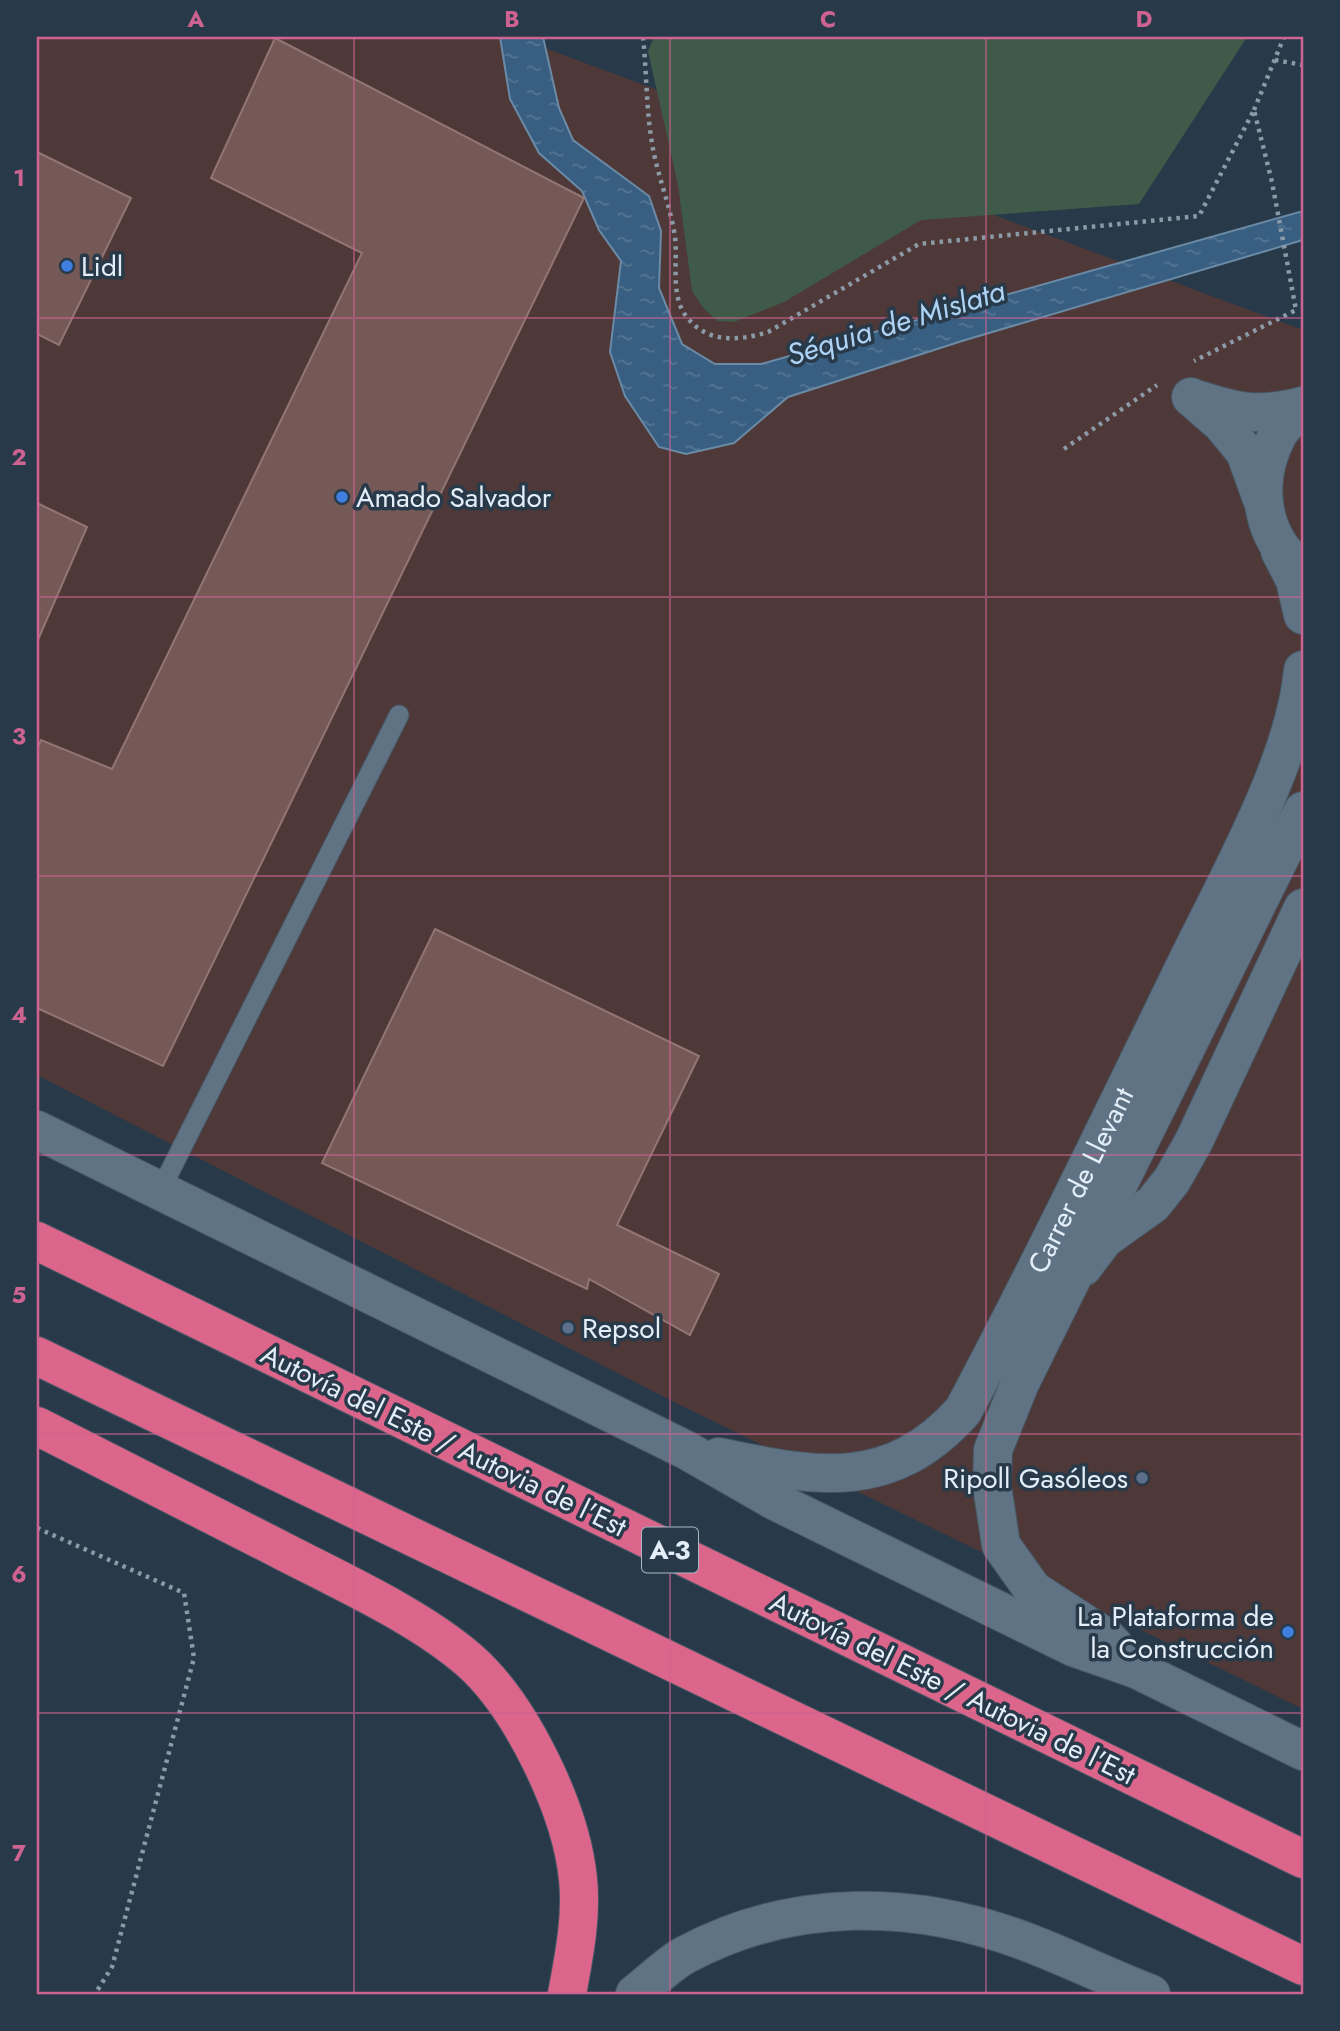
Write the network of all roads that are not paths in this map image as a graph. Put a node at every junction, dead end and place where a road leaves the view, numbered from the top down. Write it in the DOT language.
graph roads {
  1 [pos="1303,406"];
  2 [pos="1266,516"];
  3 [pos="1303,570"];
  4 [pos="1303,615"];
  5 [pos="1303,670"];
  6 [pos="399,715"];
  7 [pos="1303,811"];
  8 [pos="1303,908"];
  9 [pos="37,1130"];
  10 [pos="162,1189"];
  11 [pos="37,1241"];
  12 [pos="1071,1282"];
  13 [pos="37,1356"];
  14 [pos="37,1426"];
  15 [pos="686,1450"];
  16 [pos="1136,1669"];
  17 [pos="1303,1751"];
  18 [pos="1303,1859"];
  19 [pos="1303,1966"];
  20 [pos="568,1994"];
  21 [pos="635,1994"];
  22 [pos="1151,1994"];
  1 -- 2 [label="street"];
  1 -- 2 [label="street"];
  2 -- 3 [label="street"];
  2 -- 4 [label="street"];
  5 -- 15 [label="street, Carrer de Llevant"];
  6 -- 10 [label="lane"];
  7 -- 12 [label="street, Carrer de Llevant"];
  8 -- 12 [label="street, Carrer de Llevant"];
  9 -- 10 [label="street"];
  10 -- 15 [label="street"];
  11 -- 18 [label="highway, Autovía del Este / Autovia de l'Est / A-3"];
  12 -- 16 [label="street, Carrer de Llevant"];
  13 -- 19 [label="highway"];
  14 -- 20 [label="highway"];
  15 -- 16 [label="street"];
  16 -- 17 [label="street"];
  21 -- 22 [label="street"];
}
